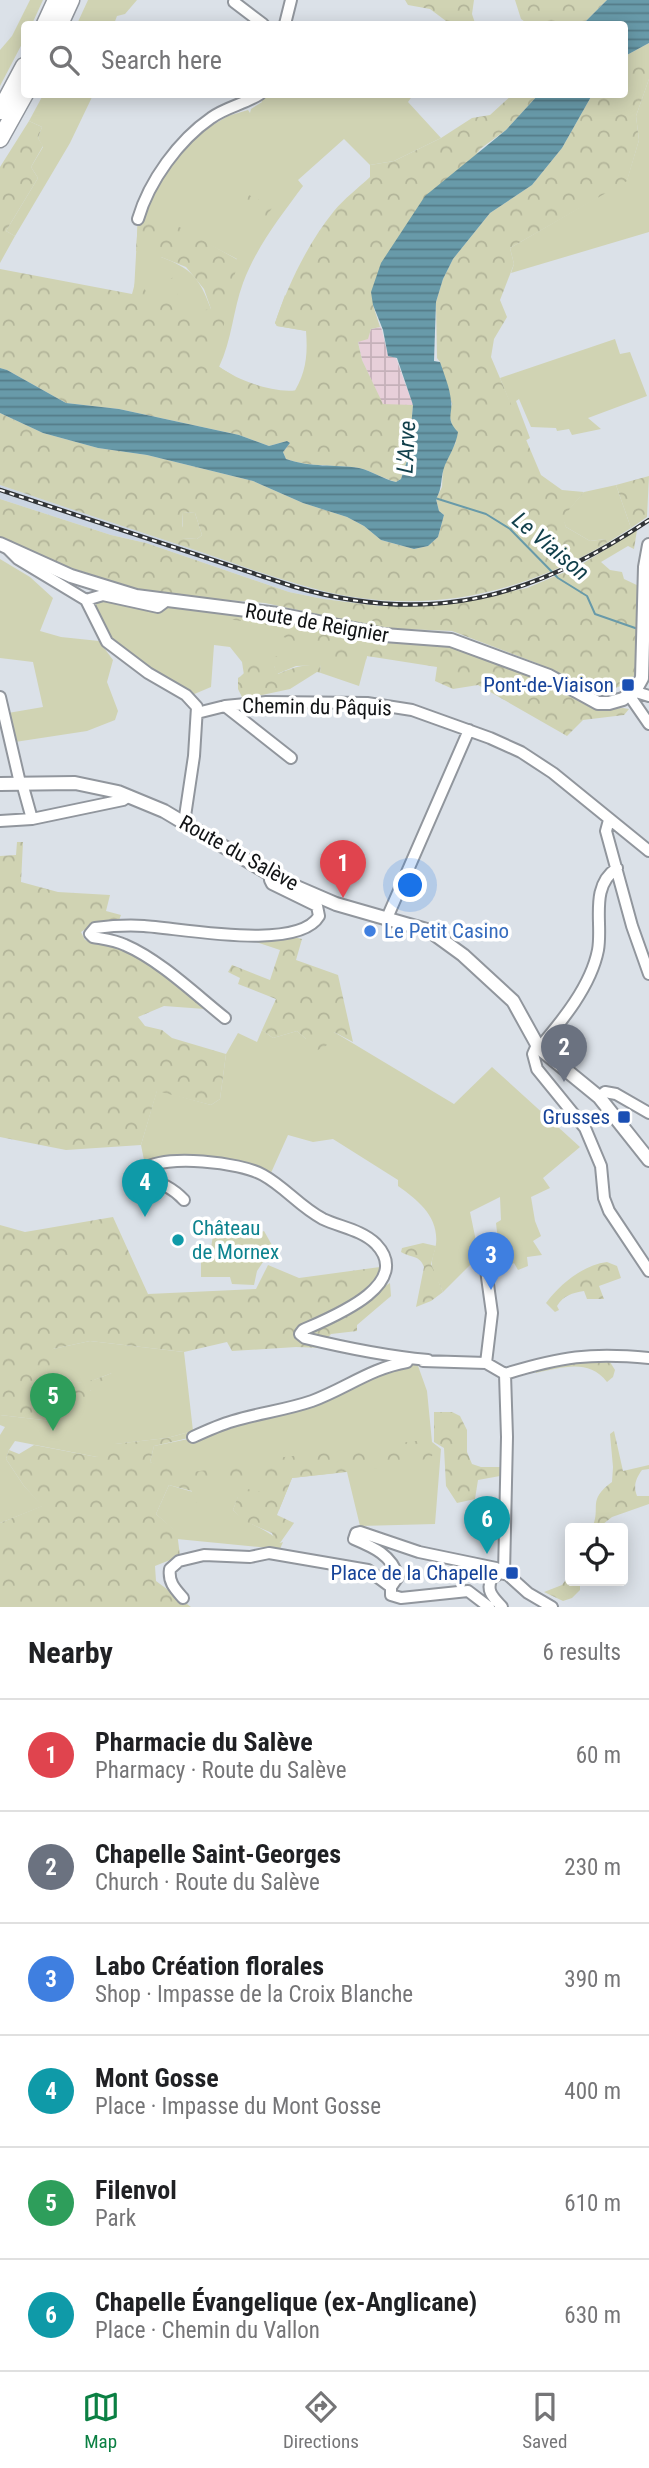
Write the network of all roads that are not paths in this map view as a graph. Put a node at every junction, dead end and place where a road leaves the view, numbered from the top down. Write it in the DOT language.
graph roads {
  1 [pos="56,0"];
  2 [pos="71,0"];
  3 [pos="291,0"];
  4 [pos="234,2"];
  5 [pos="46,21"];
  6 [pos="61,21"];
  7 [pos="258,21"];
  8 [pos="286,21"];
  9 [pos="21,72"];
  10 [pos="23,98"];
  11 [pos="252,98"];
  12 [pos="0,111"];
  13 [pos="0,139"];
  14 [pos="138,219"];
  15 [pos="2,545"];
  16 [pos="649,545"];
  17 [pos="86,600"];
  18 [pos="166,601"];
  19 [pos="634,689"];
  20 [pos="649,696"];
  21 [pos="0,697"];
  22 [pos="225,706"];
  23 [pos="197,713"];
  24 [pos="649,724"];
  25 [pos="469,730"];
  26 [pos="291,758"];
  27 [pos="0,779"];
  28 [pos="21,783"];
  29 [pos="0,785"];
  30 [pos="129,796"];
  31 [pos="32,819"];
  32 [pos="610,820"];
  33 [pos="0,821"];
  34 [pos="184,823"];
  35 [pos="649,851"];
  36 [pos="617,868"];
  37 [pos="271,876"];
  38 [pos="387,918"];
  39 [pos="649,974"];
  40 [pos="225,1018"];
  41 [pos="538,1046"];
  42 [pos="599,1097"];
  43 [pos="649,1113"];
  44 [pos="649,1160"];
  45 [pos="184,1200"];
  46 [pos="486,1270"];
  47 [pos="649,1271"];
  48 [pos="649,1357"];
  49 [pos="428,1360"];
  50 [pos="486,1363"];
  51 [pos="505,1374"];
  52 [pos="193,1437"];
  53 [pos="502,1573"];
  54 [pos="391,1587"];
  55 [pos="183,1598"];
  56 [pos="536,1603"];
  57 [pos="489,1607"];
  58 [pos="502,1607"];
  59 [pos="551,1607"];
  1 -- 5 [label="highway"];
  2 -- 6 [label="highway"];
  3 -- 8 [label="street"];
  4 -- 7 [label="street"];
  9 -- 12 [label="highway"];
  10 -- 13 [label="highway"];
  11 -- 14 [label="street"];
  15 -- 17 [label="street"];
  15 -- 18 [label="main road, Route de Reignier"];
  16 -- 19 [label="main road"];
  17 -- 18 [label="street"];
  17 -- 23 [label="street"];
  18 -- 19 [label="main road, Route de Reignier"];
  19 -- 20 [label="street"];
  19 -- 24 [label="street"];
  21 -- 28 [label="street"];
  22 -- 23 [label="street, Chemin du Pâquis"];
  22 -- 25 [label="street, Chemin du Pâquis"];
  22 -- 26 [label="street"];
  23 -- 34 [label="street"];
  25 -- 32 [label="street, Chemin du Pâquis"];
  25 -- 38 [label="street"];
  27 -- 28 [label="main road, Route du Salève"];
  28 -- 29 [label="main road, Route du Salève"];
  28 -- 30 [label="main road, Route du Salève"];
  28 -- 31 [label="street"];
  30 -- 31 [label="street"];
  30 -- 34 [label="main road, Route du Salève"];
  31 -- 33 [label="street"];
  32 -- 35 [label="street, Chemin du Pâquis"];
  32 -- 36 [label="street"];
  34 -- 37 [label="main road, Route du Salève"];
  36 -- 39 [label="street"];
  36 -- 41 [label="street"];
  37 -- 38 [label="main road, Route du Salève"];
  37 -- 40 [label="street"];
  38 -- 41 [label="main road, Route du Salève"];
  41 -- 42 [label="main road, Route du Salève"];
  41 -- 47 [label="street"];
  42 -- 43 [label="street"];
  42 -- 44 [label="main road, Route du Salève"];
  45 -- 49 [label="street"];
  46 -- 50 [label="street"];
  48 -- 51 [label="street"];
  49 -- 50 [label="street"];
  49 -- 52 [label="street"];
  50 -- 51 [label="street"];
  51 -- 53 [label="street"];
  53 -- 54 [label="street"];
  53 -- 56 [label="street"];
  53 -- 58 [label="street"];
  54 -- 55 [label="street"];
  54 -- 57 [label="street"];
  56 -- 59 [label="street"];
}
